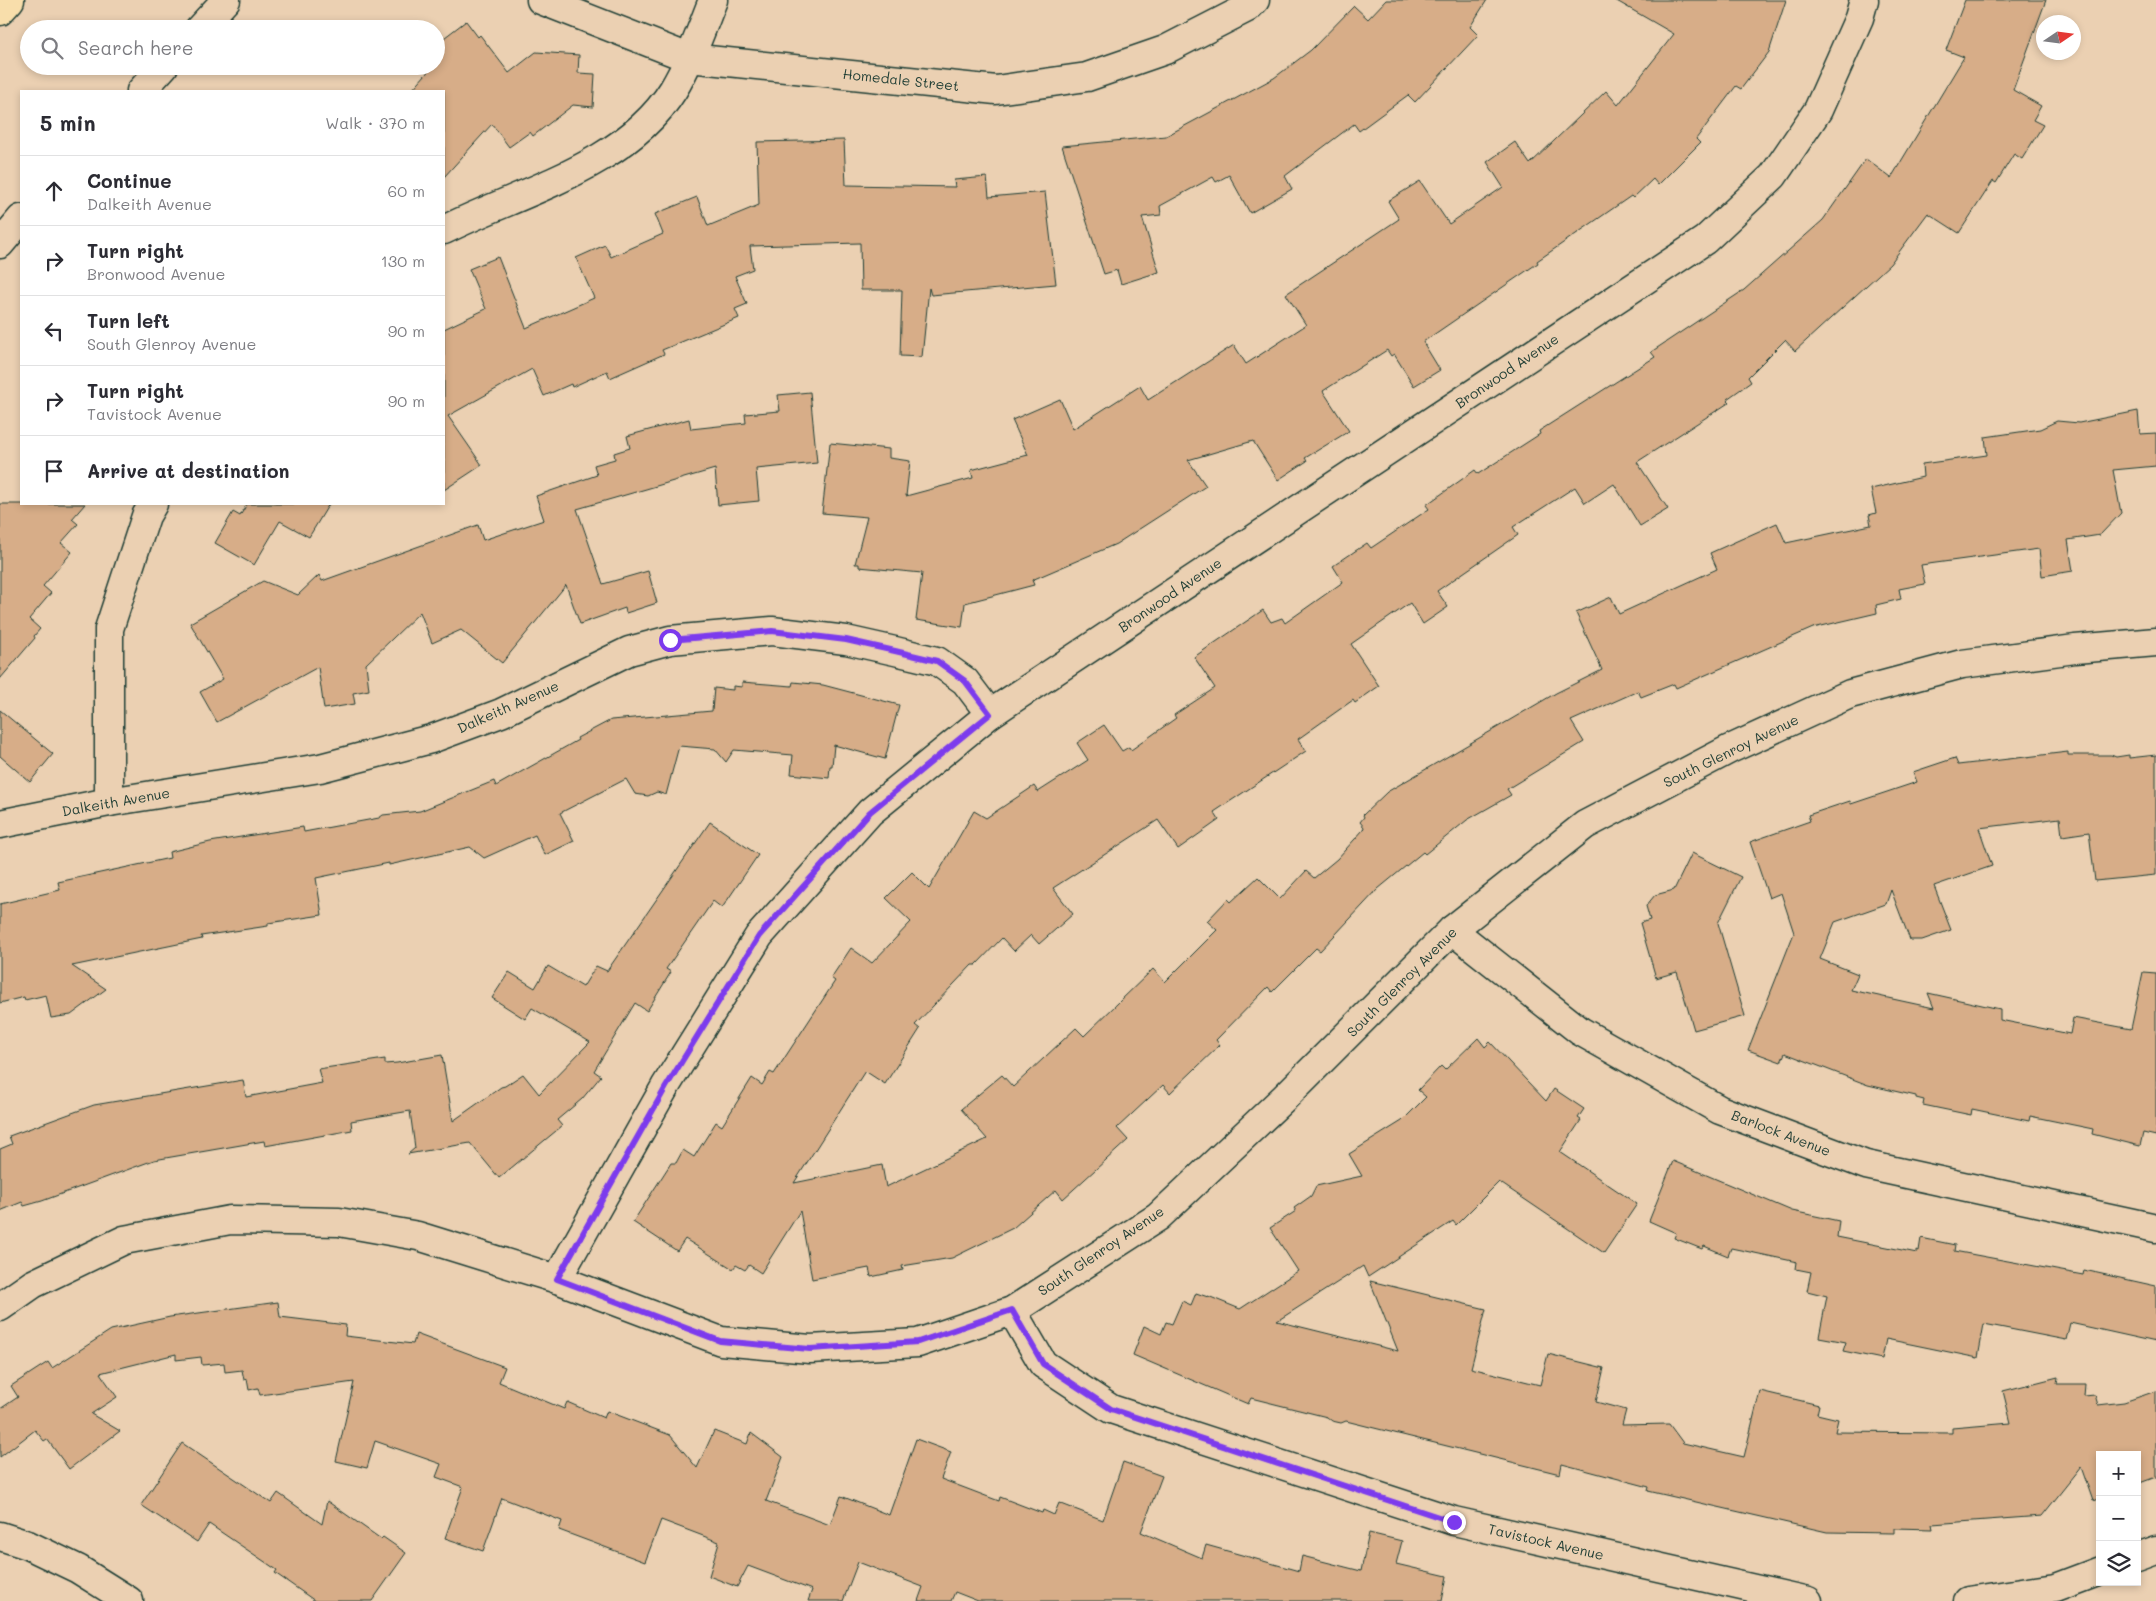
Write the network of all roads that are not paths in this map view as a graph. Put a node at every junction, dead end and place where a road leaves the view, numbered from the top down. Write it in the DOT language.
graph roads {
  1 [pos="10,0"];
  2 [pos="226,0"];
  3 [pos="540,0"];
  4 [pos="713,0"];
  5 [pos="1255,0"];
  6 [pos="1864,0"];
  7 [pos="0,11"];
  8 [pos="207,20"];
  9 [pos="689,58"];
  10 [pos="156,75"];
  11 [pos="142,90"];
  12 [pos="20,220"];
  13 [pos="445,230"];
  14 [pos="0,244"];
  15 [pos="152,505"];
  16 [pos="2156,642"];
  17 [pos="990,714"];
  18 [pos="110,802"];
  19 [pos="0,824"];
  20 [pos="1452,930"];
  21 [pos="2156,1228"];
  22 [pos="557,1279"];
  23 [pos="0,1307"];
  24 [pos="1012,1310"];
  25 [pos="0,1536"];
  26 [pos="2156,1550"];
  27 [pos="2141,1556"];
  28 [pos="2096,1573"];
  29 [pos="129,1601"];
  30 [pos="1808,1601"];
  31 [pos="1968,1601"];
  1 -- 7 [label="highway"];
  2 -- 8 [label="street"];
  3 -- 9 [label="street, Homedale Street"];
  4 -- 9 [label="street"];
  5 -- 9 [label="street, Homedale Street"];
  6 -- 17 [label="street, Bronwood Avenue"];
  9 -- 13 [label="street"];
  10 -- 11 [label="street"];
  12 -- 14 [label="street"];
  15 -- 18 [label="street"];
  16 -- 20 [label="street, South Glenroy Avenue"];
  17 -- 18 [label="street, Dalkeith Avenue"];
  17 -- 22 [label="street, Bronwood Avenue"];
  18 -- 19 [label="street, Dalkeith Avenue"];
  20 -- 21 [label="street, Barlock Avenue"];
  20 -- 24 [label="street, South Glenroy Avenue"];
  22 -- 23 [label="street, South Glenroy Avenue"];
  22 -- 24 [label="street, South Glenroy Avenue"];
  24 -- 30 [label="street, Tavistock Avenue"];
  25 -- 29 [label="street"];
  26 -- 27 [label="street"];
  28 -- 31 [label="street"];
}
